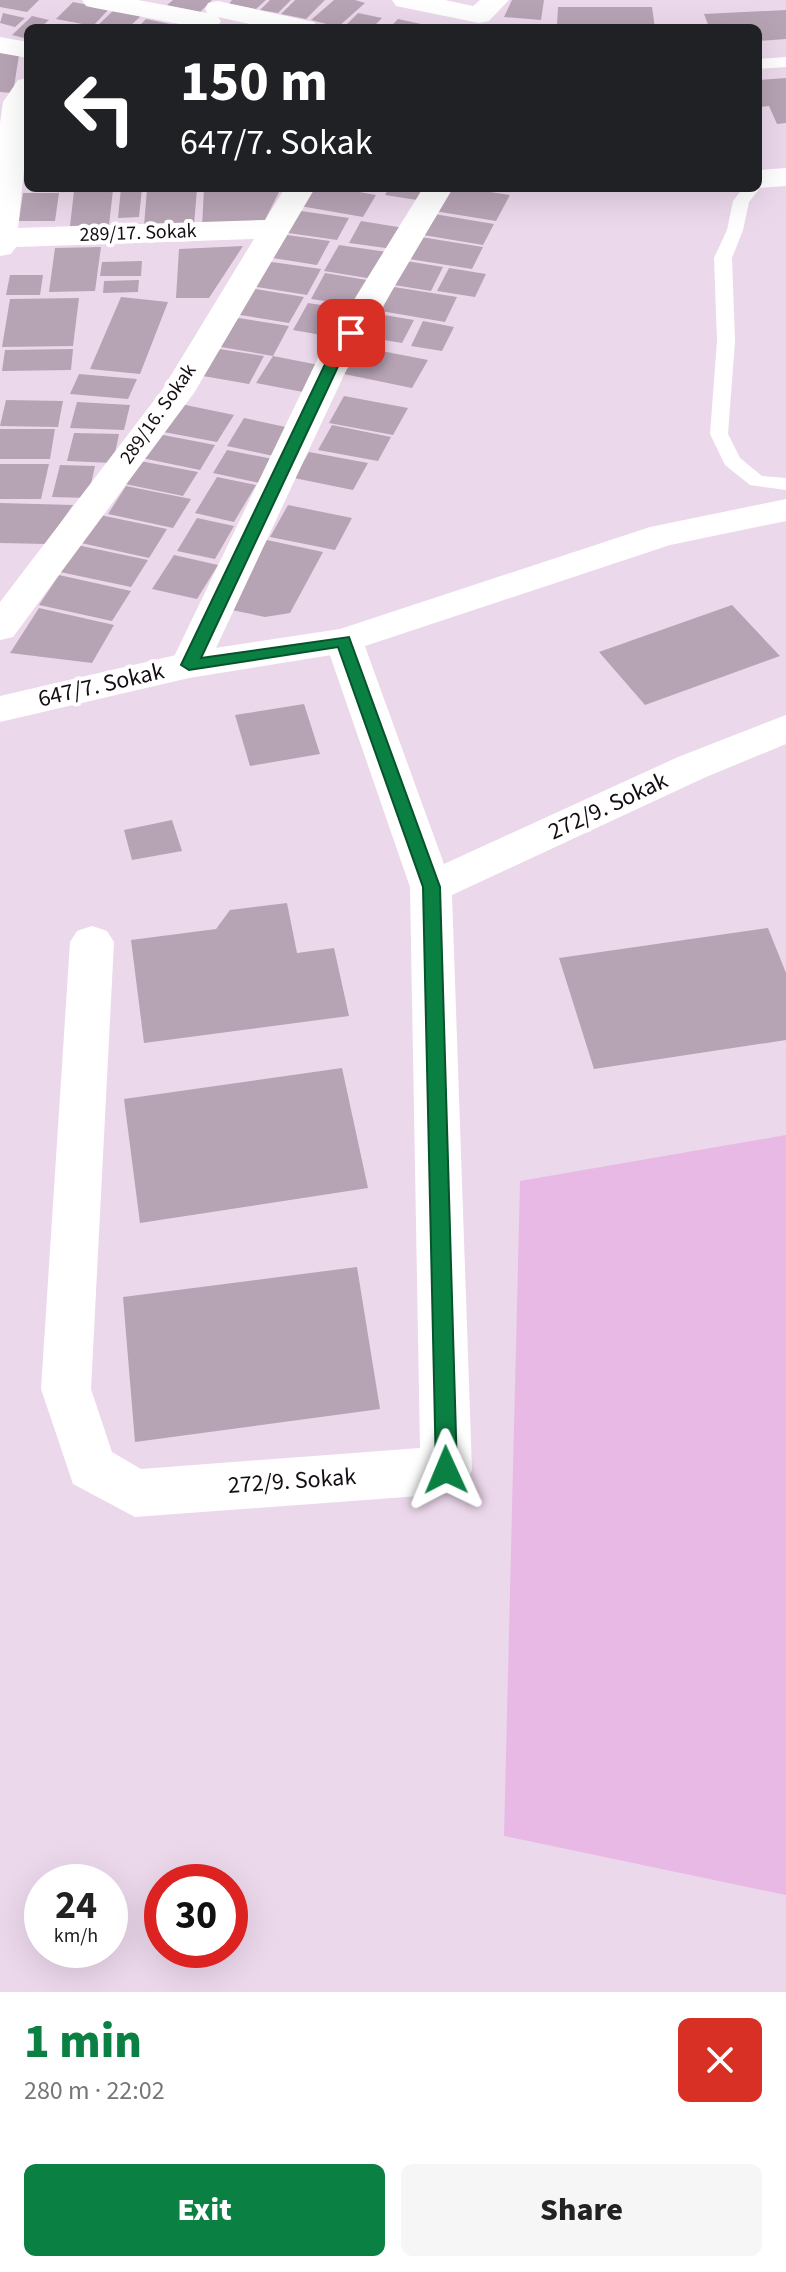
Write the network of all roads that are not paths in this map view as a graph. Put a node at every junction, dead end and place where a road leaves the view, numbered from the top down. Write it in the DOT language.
graph roads {
  1 [pos="95,0"];
  2 [pos="405,0"];
  3 [pos="488,8"];
  4 [pos="213,14"];
  5 [pos="278,24"];
  6 [pos="0,45"];
  7 [pos="24,49"];
  8 [pos="786,62"];
  9 [pos="762,64"];
  10 [pos="15,96"];
  11 [pos="19,138"];
  12 [pos="3,180"];
  13 [pos="298,192"];
  14 [pos="436,192"];
  15 [pos="751,192"];
  16 [pos="275,229"];
  17 [pos="1,238"];
  18 [pos="0,247"];
  19 [pos="786,484"];
  20 [pos="786,510"];
  21 [pos="786,534"];
  22 [pos="499,587"];
  23 [pos="0,628"];
  24 [pos="344,641"];
  25 [pos="189,665"];
  26 [pos="1,706"];
  27 [pos="786,729"];
  28 [pos="431,887"];
  29 [pos="92,942"];
  1 -- 4 [label="street"];
  2 -- 3 [label="street"];
  4 -- 5 [label="street"];
  6 -- 7 [label="street"];
  8 -- 9 [label="lane"];
  10 -- 11 [label="street"];
  11 -- 12 [label="street"];
  12 -- 17 [label="street"];
  13 -- 16 [label="street, 289/16. Sokak"];
  14 -- 25 [label="street"];
  15 -- 19 [label="lane"];
  16 -- 17 [label="street, 289/17. Sokak"];
  16 -- 23 [label="street, 289/16. Sokak"];
  17 -- 18 [label="street"];
  20 -- 22 [label="street"];
  21 -- 22 [label="street"];
  22 -- 24 [label="street, 647/7. Sokak"];
  24 -- 25 [label="street, 647/7. Sokak"];
  24 -- 28 [label="street, 272/9. Sokak"];
  25 -- 26 [label="street, 647/7. Sokak"];
  27 -- 28 [label="street, 272/9. Sokak"];
  28 -- 29 [label="street, 272/9. Sokak"];
}
